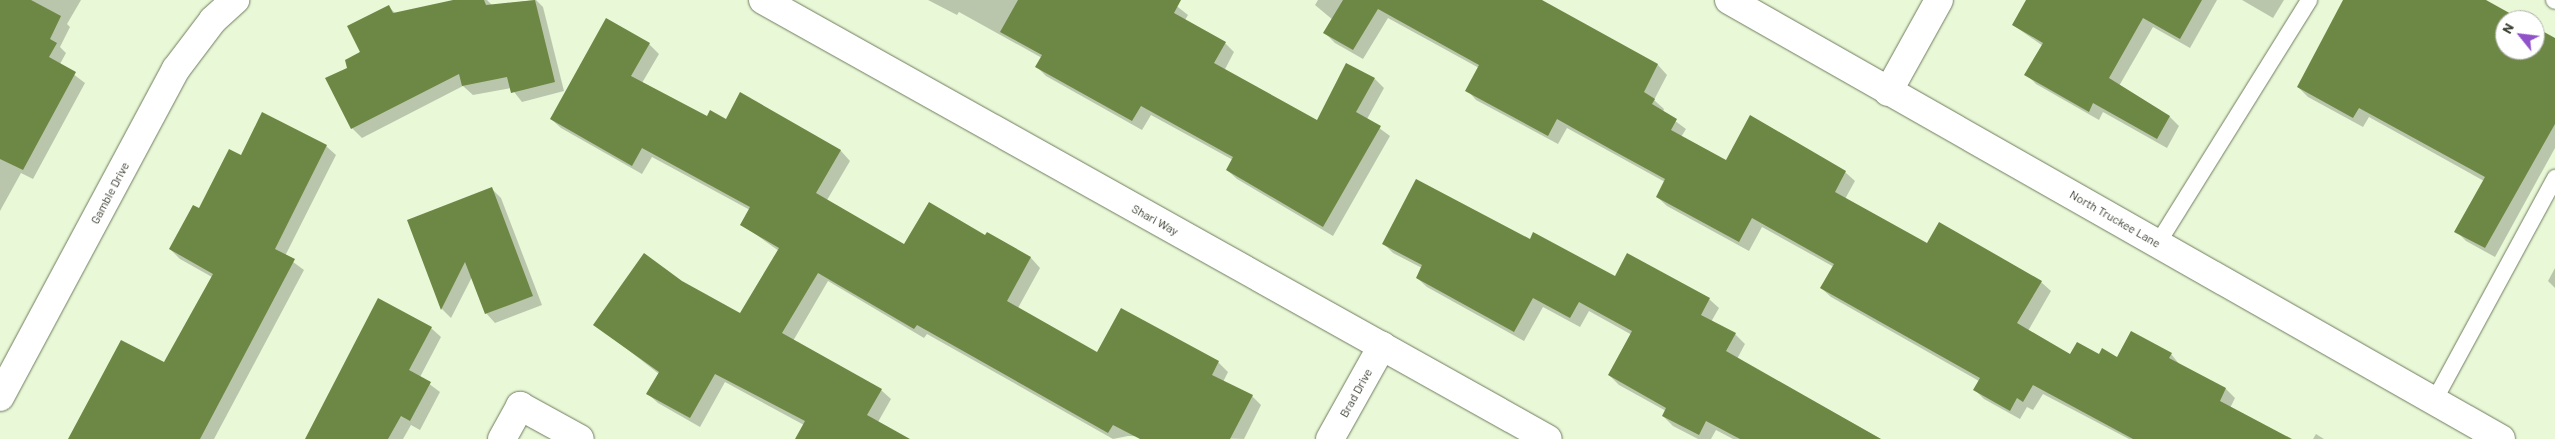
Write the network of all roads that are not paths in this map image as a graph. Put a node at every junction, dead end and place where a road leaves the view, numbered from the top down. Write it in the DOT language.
graph roads {
  1 [pos="234,0"];
  2 [pos="763,0"];
  3 [pos="1729,0"];
  4 [pos="1940,0"];
  5 [pos="2309,0"];
  6 [pos="1888,92"];
  7 [pos="2555,178"];
  8 [pos="2158,243"];
  9 [pos="1382,346"];
  10 [pos="0,397"];
  11 [pos="2434,401"];
  12 [pos="502,439"];
  13 [pos="580,439"];
  14 [pos="1330,439"];
  15 [pos="1548,439"];
  16 [pos="2501,439"];
  1 -- 10 [label="street, Gamble Drive"];
  2 -- 9 [label="street, Shari Way"];
  3 -- 6 [label="street, North Truckee Lane"];
  4 -- 6 [label="street"];
  5 -- 8 [label="lane"];
  6 -- 8 [label="street, North Truckee Lane"];
  7 -- 11 [label="lane"];
  8 -- 11 [label="street, North Truckee Lane"];
  9 -- 14 [label="street, Brad Drive"];
  9 -- 15 [label="street, Shari Way"];
  11 -- 16 [label="street, North Truckee Lane"];
  12 -- 13 [label="street"];
}
